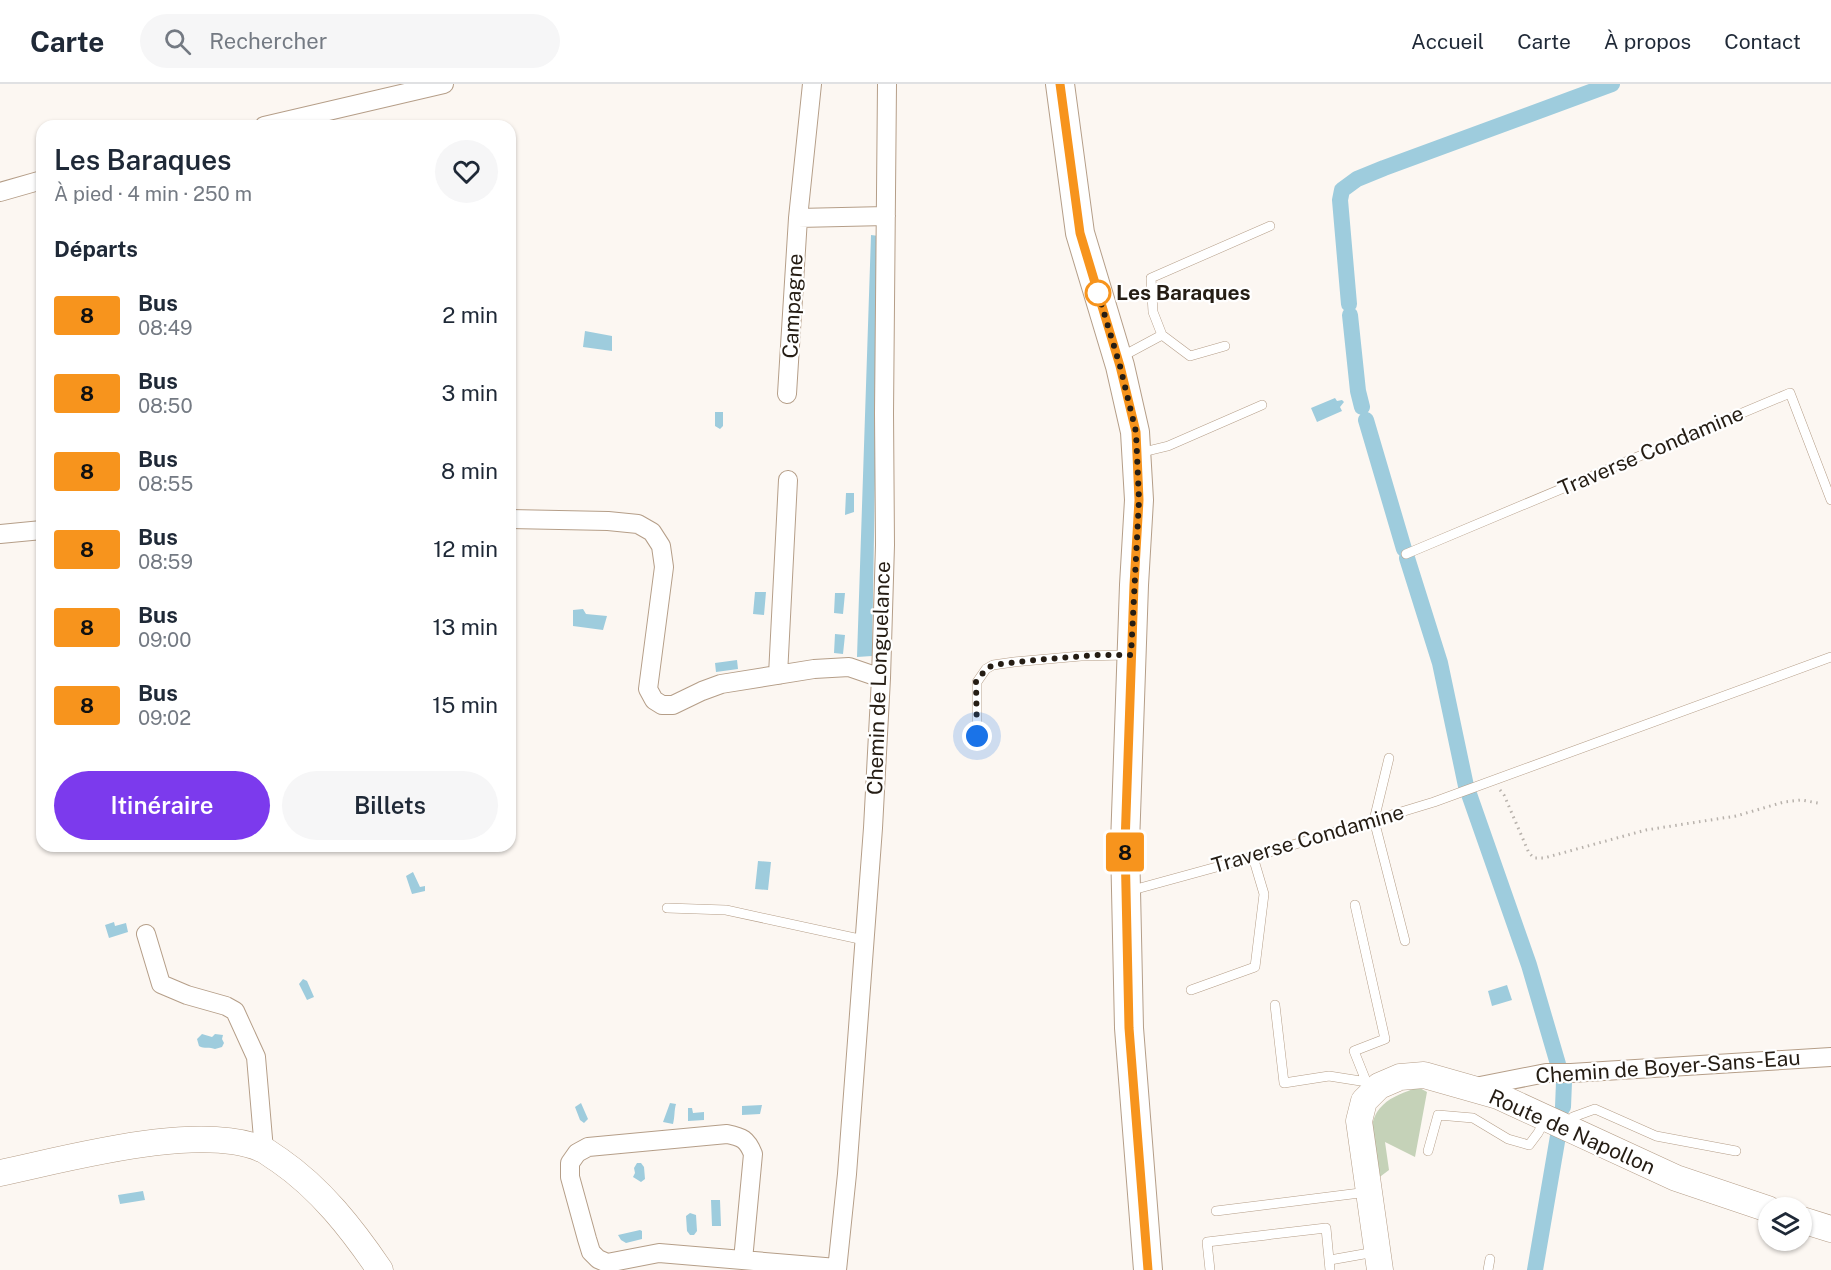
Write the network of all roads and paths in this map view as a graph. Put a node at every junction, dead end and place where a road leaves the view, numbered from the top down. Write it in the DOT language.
graph roads {
  1 [pos="444,84"];
  2 [pos="812,84"];
  3 [pos="887,84"];
  4 [pos="1060,84"];
  5 [pos="290,120"];
  6 [pos="36,182"];
  7 [pos="0,192"];
  8 [pos="886,216"];
  9 [pos="798,218"];
  10 [pos="1270,226"];
  11 [pos="1162,335"];
  12 [pos="1225,346"];
  13 [pos="1118,359"];
  14 [pos="788,394"];
  15 [pos="1262,405"];
  16 [pos="1137,454"];
  17 [pos="788,480"];
  18 [pos="1831,500"];
  19 [pos="516,519"];
  20 [pos="36,531"];
  21 [pos="0,534"];
  22 [pos="1406,554"];
  23 [pos="1131,655"];
  24 [pos="1831,657"];
  25 [pos="778,675"];
  26 [pos="881,678"];
  27 [pos="977,736"];
  28 [pos="1389,758"];
  29 [pos="1489,782"];
  30 [pos="1818,803"];
  31 [pos="1374,820"];
  32 [pos="1253,857"];
  33 [pos="1126,891"];
  34 [pos="1355,905"];
  35 [pos="667,908"];
  36 [pos="146,934"];
  37 [pos="864,940"];
  38 [pos="1405,941"];
  39 [pos="1191,990"];
  40 [pos="1275,1005"];
  41 [pos="1831,1056"];
  42 [pos="1369,1088"];
  43 [pos="1470,1088"];
  44 [pos="1556,1123"];
  45 [pos="264,1150"];
  46 [pos="1428,1150"];
  47 [pos="1736,1151"];
  48 [pos="0,1173"];
  49 [pos="1369,1192"];
  50 [pos="1758,1206"];
  51 [pos="1216,1211"];
  52 [pos="1812,1223"];
  53 [pos="1831,1229"];
  54 [pos="1490,1259"];
  55 [pos="743,1260"];
  56 [pos="1378,1261"];
  57 [pos="1330,1265"];
  58 [pos="837,1269"];
  59 [pos="380,1270"];
  60 [pos="1148,1270"];
  61 [pos="1210,1270"];
  62 [pos="1488,1270"];
  1 -- 5 [label="street"];
  2 -- 9 [label="street, Campagne"];
  3 -- 8 [label="street, Chemin de Longuelance"];
  4 -- 13 [label="main road"];
  6 -- 7 [label="street"];
  8 -- 9 [label="street"];
  8 -- 26 [label="street, Chemin de Longuelance"];
  9 -- 14 [label="street, Campagne"];
  10 -- 11 [label="lane"];
  11 -- 12 [label="lane"];
  11 -- 13 [label="lane"];
  13 -- 16 [label="main road"];
  15 -- 16 [label="lane"];
  16 -- 23 [label="main road"];
  17 -- 25 [label="street"];
  18 -- 22 [label="lane, Traverse Condamine"];
  19 -- 25 [label="street"];
  20 -- 21 [label="street"];
  23 -- 27 [label="lane"];
  23 -- 33 [label="main road"];
  24 -- 29 [label="lane, Traverse Condamine"];
  25 -- 26 [label="street"];
  26 -- 37 [label="street, Chemin de Longuelance"];
  28 -- 31 [label="lane"];
  29 -- 30 [label="path"];
  29 -- 31 [label="lane, Traverse Condamine"];
  31 -- 32 [label="lane, Traverse Condamine"];
  31 -- 38 [label="lane"];
  32 -- 33 [label="lane, Traverse Condamine"];
  32 -- 39 [label="lane"];
  33 -- 60 [label="main road"];
  34 -- 42 [label="lane"];
  35 -- 37 [label="lane"];
  36 -- 45 [label="street"];
  37 -- 58 [label="street, Chemin de Longuelance"];
  40 -- 42 [label="lane"];
  41 -- 43 [label="street, Chemin de Boyer-Sans-Eau"];
  42 -- 43 [label="street, Route de Napollon"];
  42 -- 49 [label="street"];
  43 -- 44 [label="street, Route de Napollon"];
  44 -- 46 [label="lane"];
  44 -- 47 [label="lane"];
  44 -- 50 [label="street, Route de Napollon"];
  45 -- 48 [label="street"];
  45 -- 59 [label="street"];
  49 -- 51 [label="lane"];
  49 -- 56 [label="street"];
  52 -- 53 [label="street"];
  54 -- 62 [label="lane"];
  55 -- 55 [label="street"];
  55 -- 58 [label="street"];
  56 -- 57 [label="lane"];
  57 -- 61 [label="lane"];
}
